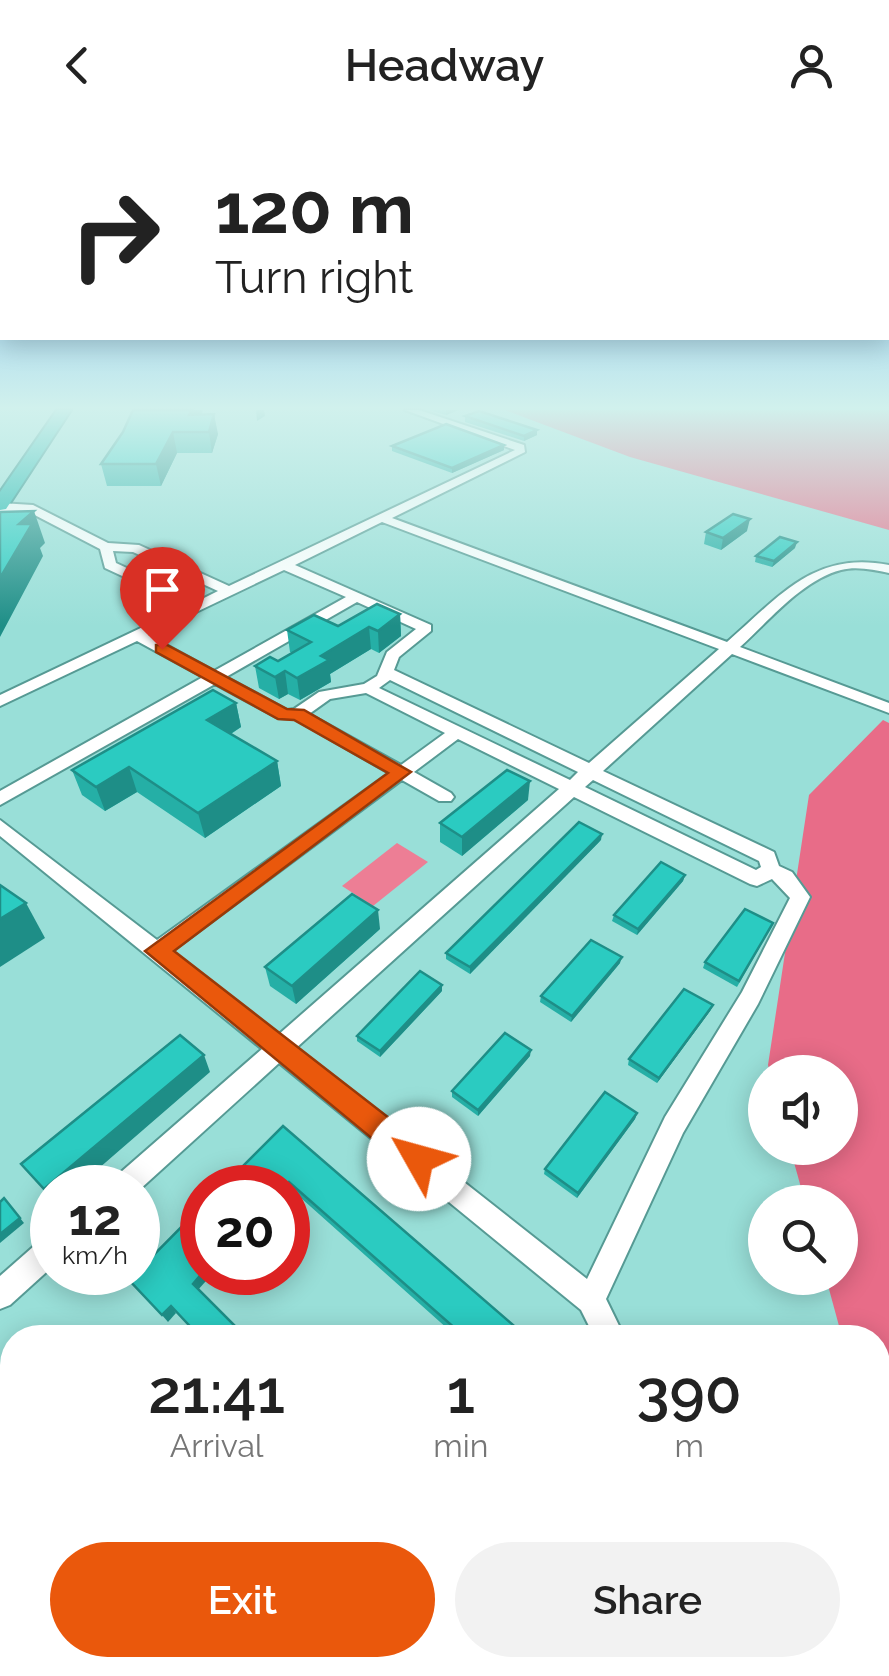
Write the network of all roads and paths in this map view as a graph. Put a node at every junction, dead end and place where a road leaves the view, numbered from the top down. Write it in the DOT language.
graph roads {
  1 [pos="16,482"];
  2 [pos="454,482"];
  3 [pos="0,506"];
  4 [pos="379,516"];
  5 [pos="106,547"];
  6 [pos="282,564"];
  7 [pos="889,569"];
  8 [pos="226,590"];
  9 [pos="356,597"];
  10 [pos="197,606"];
  11 [pos="135,634"];
  12 [pos="728,649"];
  13 [pos="386,672"];
  14 [pos="214,677"];
  15 [pos="368,688"];
  16 [pos="0,701"];
  17 [pos="889,708"];
  18 [pos="298,714"];
  19 [pos="457,732"];
  20 [pos="587,770"];
  21 [pos="402,772"];
  22 [pos="570,788"];
  23 [pos="445,796"];
  24 [pos="0,799"];
  25 [pos="0,826"];
  26 [pos="771,870"];
  27 [pos="157,951"];
  28 [pos="279,1048"];
  29 [pos="148,1165"];
  30 [pos="30,1268"];
  31 [pos="0,1295"];
  32 [pos="591,1300"];
  33 [pos="604,1325"];
  1 -- 3 [label="highway"];
  2 -- 4 [label="lane"];
  3 -- 5 [label="lane"];
  4 -- 6 [label="lane"];
  4 -- 12 [label="lane"];
  5 -- 8 [label="lane"];
  5 -- 10 [label="lane"];
  6 -- 8 [label="lane"];
  6 -- 9 [label="lane"];
  7 -- 12 [label="lane"];
  8 -- 10 [label="lane"];
  9 -- 13 [label="lane"];
  9 -- 14 [label="lane"];
  10 -- 11 [label="lane"];
  11 -- 14 [label="lane"];
  11 -- 16 [label="lane"];
  12 -- 17 [label="lane"];
  12 -- 20 [label="lane"];
  13 -- 15 [label="lane"];
  13 -- 20 [label="lane"];
  14 -- 18 [label="lane"];
  14 -- 24 [label="lane"];
  15 -- 18 [label="lane"];
  15 -- 19 [label="lane"];
  18 -- 21 [label="lane"];
  19 -- 21 [label="lane"];
  19 -- 22 [label="lane"];
  20 -- 22 [label="lane"];
  20 -- 26 [label="lane"];
  21 -- 23 [label="lane"];
  21 -- 27 [label="lane"];
  22 -- 26 [label="lane"];
  22 -- 28 [label="lane"];
  25 -- 27 [label="lane"];
  26 -- 32 [label="lane"];
  27 -- 28 [label="lane"];
  28 -- 29 [label="lane"];
  28 -- 32 [label="lane"];
  30 -- 31 [label="lane"];
  32 -- 33 [label="lane"];
}
